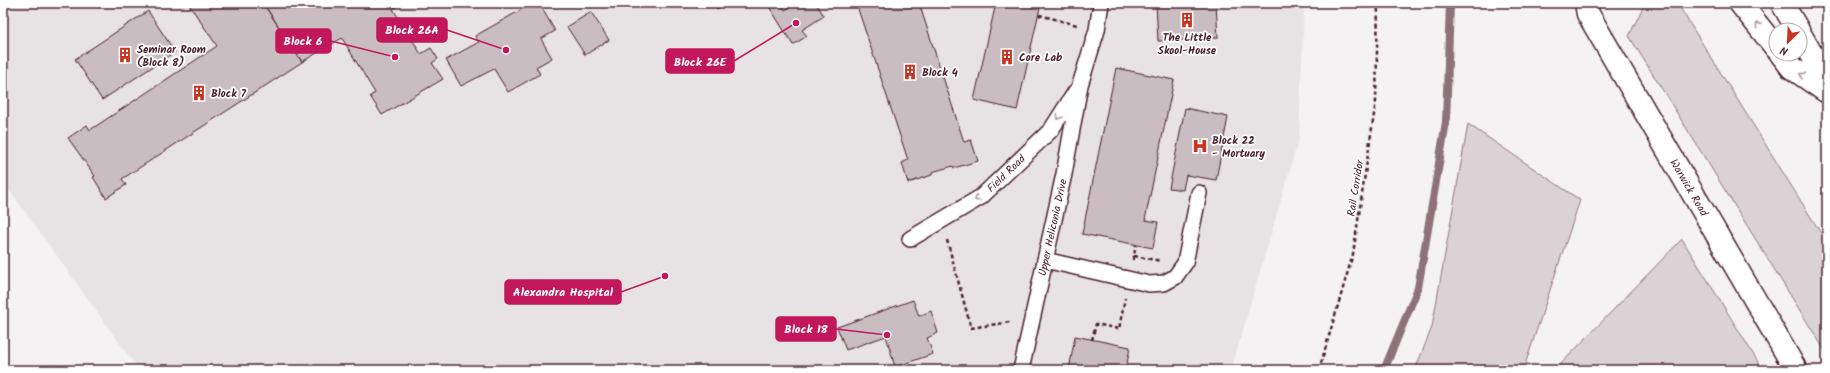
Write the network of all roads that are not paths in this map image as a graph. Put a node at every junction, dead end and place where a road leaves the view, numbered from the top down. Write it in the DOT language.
graph roads {
  1 [pos="1101,3"];
  2 [pos="1586,3"];
  3 [pos="1740,3"];
  4 [pos="1782,3"];
  5 [pos="1793,22"];
  6 [pos="1768,38"];
  7 [pos="1808,48"];
  8 [pos="1787,62"];
  9 [pos="1827,81"];
  10 [pos="1080,85"];
  11 [pos="1827,92"];
  12 [pos="1199,193"];
  13 [pos="910,238"];
  14 [pos="1045,260"];
  15 [pos="1021,370"];
  16 [pos="1796,370"];
  1 -- 10 [label="lane"];
  2 -- 16 [label="main road, Warwick Road"];
  6 -- 3 [label="main road, one-way"];
  4 -- 5 [label="main road"];
  7 -- 9 [label="main road"];
  11 -- 8 [label="main road, one-way"];
  10 -- 13 [label="lane, Field Road, one-way"];
  10 -- 14 [label="lane, Upper Heliconia Drive"];
  12 -- 14 [label="lane"];
  14 -- 15 [label="lane, Upper Heliconia Drive"];
}
